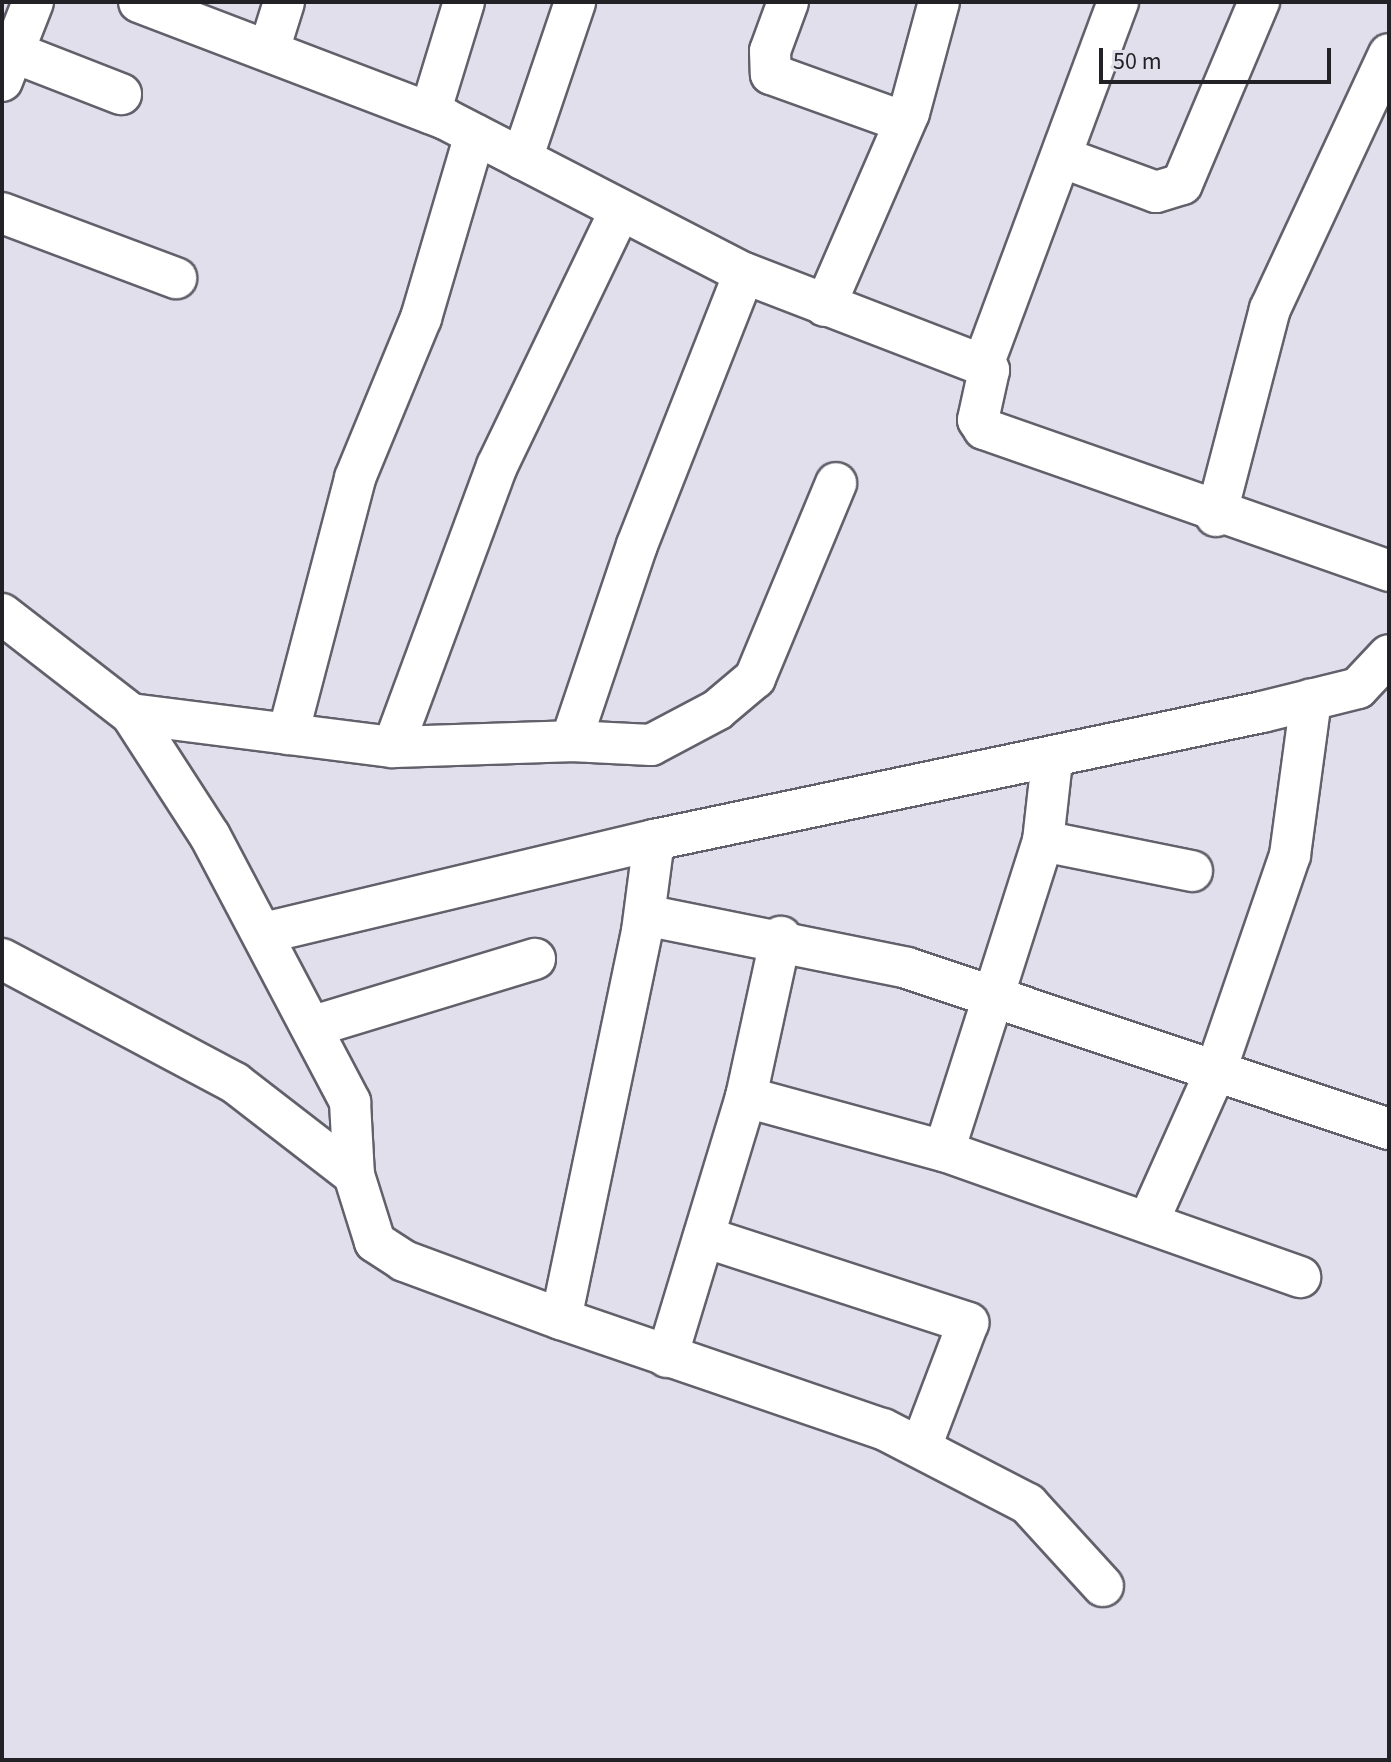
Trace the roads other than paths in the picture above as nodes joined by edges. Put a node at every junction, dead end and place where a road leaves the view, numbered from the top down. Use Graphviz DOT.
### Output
graph roads {
  1 [pos="33,2"];
  2 [pos="139,2"];
  3 [pos="284,2"];
  4 [pos="464,2"];
  5 [pos="575,2"];
  6 [pos="788,2"];
  7 [pos="939,2"];
  8 [pos="1118,2"];
  9 [pos="1259,2"];
  10 [pos="269,50"];
  11 [pos="1389,54"];
  12 [pos="8,66"];
  13 [pos="121,94"];
  14 [pos="430,113"];
  15 [pos="904,122"];
  16 [pos="475,135"];
  17 [pos="1061,157"];
  18 [pos="522,159"];
  19 [pos="620,210"];
  20 [pos="2,213"];
  21 [pos="744,273"];
  22 [pos="176,278"];
  23 [pos="825,306"];
  24 [pos="983,365"];
  25 [pos="836,483"];
  26 [pos="1216,516"];
  27 [pos="1389,571"];
  28 [pos="2,614"];
  29 [pos="1389,655"];
  30 [pos="1311,699"];
  31 [pos="131,714"];
  32 [pos="288,734"];
  33 [pos="571,741"];
  34 [pos="393,747"];
  35 [pos="1052,761"];
  36 [pos="654,840"];
  37 [pos="1043,841"];
  38 [pos="1192,871"];
  39 [pos="645,915"];
  40 [pos="264,933"];
  41 [pos="781,937"];
  42 [pos="2,959"];
  43 [pos="535,959"];
  44 [pos="999,997"];
  45 [pos="314,1026"];
  46 [pos="1216,1070"];
  47 [pos="746,1097"];
  48 [pos="1389,1129"];
  49 [pos="944,1151"];
  50 [pos="354,1175"];
  51 [pos="1149,1220"];
  52 [pos="704,1237"];
  53 [pos="1300,1277"];
  54 [pos="561,1319"];
  55 [pos="667,1357"];
  56 [pos="921,1447"];
  57 [pos="1103,1586"];
  1 -- 12 [label="street"];
  2 -- 10 [label="street"];
  3 -- 10 [label="street"];
  4 -- 14 [label="street"];
  5 -- 18 [label="street"];
  6 -- 15 [label="street"];
  7 -- 15 [label="street"];
  8 -- 17 [label="street"];
  9 -- 17 [label="street"];
  10 -- 14 [label="street"];
  11 -- 26 [label="street"];
  12 -- 13 [label="street"];
  14 -- 16 [label="street"];
  15 -- 23 [label="street"];
  16 -- 18 [label="street"];
  16 -- 32 [label="street"];
  17 -- 24 [label="street"];
  18 -- 19 [label="street"];
  19 -- 21 [label="street"];
  19 -- 34 [label="street"];
  20 -- 22 [label="street"];
  21 -- 23 [label="street"];
  21 -- 33 [label="street"];
  23 -- 24 [label="street"];
  24 -- 26 [label="street"];
  25 -- 33 [label="street"];
  26 -- 27 [label="street"];
  28 -- 31 [label="street"];
  29 -- 30 [label="street"];
  30 -- 35 [label="street"];
  30 -- 46 [label="street"];
  31 -- 32 [label="street"];
  31 -- 40 [label="street"];
  32 -- 34 [label="street"];
  33 -- 34 [label="street"];
  35 -- 36 [label="street"];
  35 -- 37 [label="street"];
  36 -- 39 [label="street"];
  36 -- 40 [label="street"];
  37 -- 38 [label="street"];
  37 -- 44 [label="street"];
  39 -- 41 [label="street"];
  39 -- 54 [label="street"];
  40 -- 45 [label="street"];
  41 -- 44 [label="street"];
  41 -- 47 [label="street"];
  42 -- 50 [label="street"];
  43 -- 45 [label="street"];
  44 -- 46 [label="street"];
  44 -- 49 [label="street"];
  45 -- 50 [label="street"];
  46 -- 48 [label="street"];
  46 -- 51 [label="street"];
  47 -- 49 [label="street"];
  47 -- 52 [label="street"];
  49 -- 51 [label="street"];
  50 -- 54 [label="street"];
  51 -- 53 [label="street"];
  52 -- 55 [label="street"];
  52 -- 56 [label="street"];
  54 -- 55 [label="street"];
  55 -- 56 [label="street"];
  56 -- 57 [label="street"];
}
